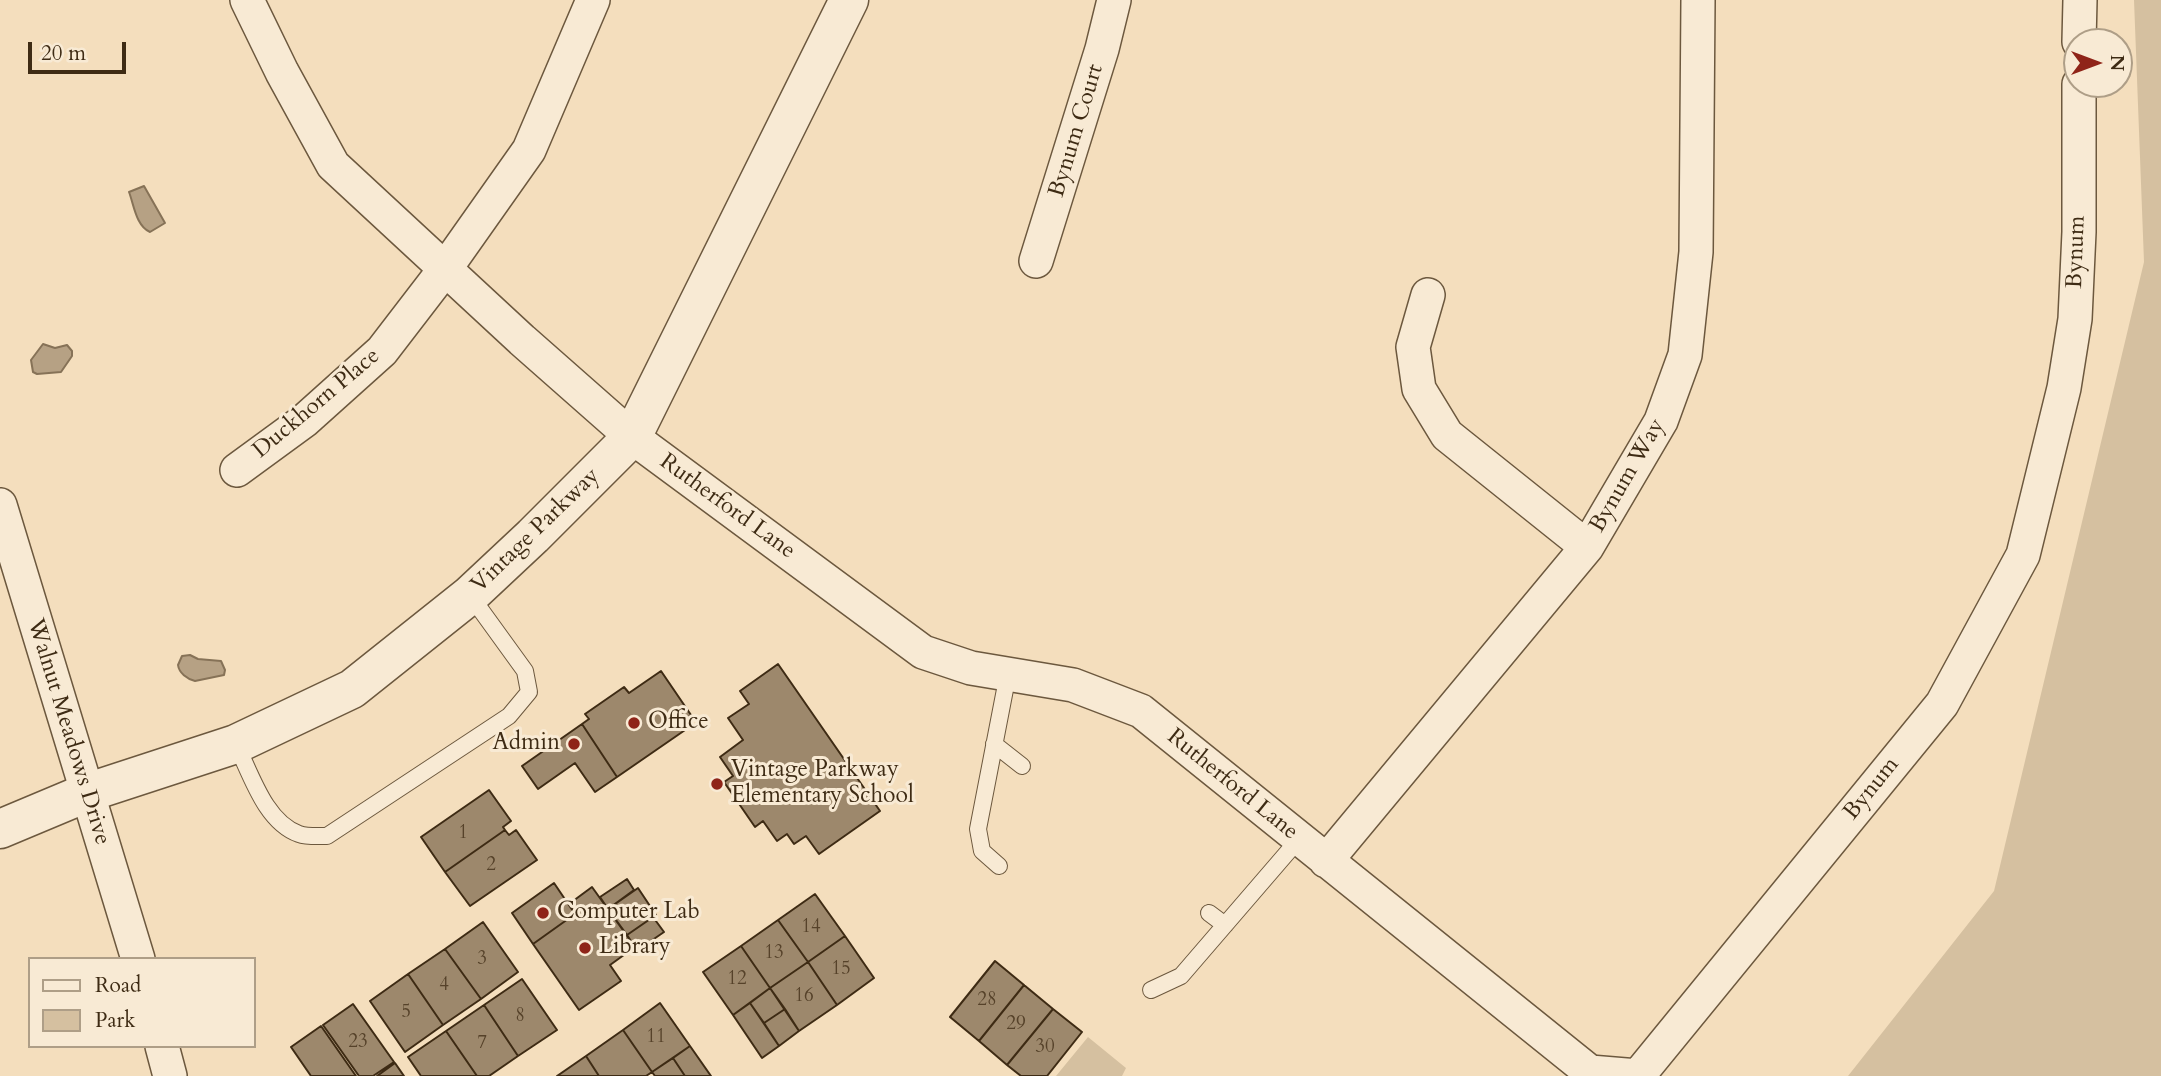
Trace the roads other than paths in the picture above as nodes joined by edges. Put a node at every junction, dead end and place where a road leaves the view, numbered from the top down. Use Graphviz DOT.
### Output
graph roads {
  1 [pos="247,0"];
  2 [pos="593,0"];
  3 [pos="849,0"];
  4 [pos="1114,0"];
  5 [pos="1698,0"];
  6 [pos="2080,0"];
  7 [pos="2079,28"];
  8 [pos="2079,98"];
  9 [pos="1036,261"];
  10 [pos="444,269"];
  11 [pos="1428,295"];
  12 [pos="632,437"];
  13 [pos="237,470"];
  14 [pos="0,505"];
  15 [pos="1587,548"];
  16 [pos="470,595"];
  17 [pos="1008,674"];
  18 [pos="236,744"];
  19 [pos="993,744"];
  20 [pos="1022,766"];
  21 [pos="86,793"];
  22 [pos="0,829"];
  23 [pos="1299,839"];
  24 [pos="1326,861"];
  25 [pos="999,866"];
  26 [pos="1209,913"];
  27 [pos="1225,925"];
  28 [pos="137,957"];
  29 [pos="1151,990"];
  30 [pos="163,1048"];
  31 [pos="170,1076"];
  1 -- 10 [label="street, Rutherford Lane"];
  2 -- 10 [label="street, Duckhorn Place"];
  3 -- 12 [label="street, Vintage Parkway"];
  4 -- 9 [label="street, Bynum Court"];
  5 -- 15 [label="street, Bynum Way"];
  6 -- 7 [label="street"];
  8 -- 24 [label="street, Bynum"];
  10 -- 12 [label="street, Rutherford Lane"];
  10 -- 13 [label="street, Duckhorn Place"];
  11 -- 15 [label="street"];
  12 -- 16 [label="street, Vintage Parkway"];
  12 -- 17 [label="street, Rutherford Lane"];
  14 -- 21 [label="street, Walnut Meadows Drive"];
  15 -- 24 [label="street, Bynum Way"];
  16 -- 18 [label="street, Vintage Parkway"];
  16 -- 18 [label="lane"];
  17 -- 19 [label="lane"];
  17 -- 23 [label="street, Rutherford Lane"];
  18 -- 21 [label="street, Vintage Parkway"];
  19 -- 20 [label="lane"];
  19 -- 25 [label="lane"];
  21 -- 22 [label="street, Vintage Parkway"];
  21 -- 28 [label="street, Walnut Meadows Drive"];
  23 -- 24 [label="street, Rutherford Lane"];
  23 -- 27 [label="lane"];
  26 -- 27 [label="lane"];
  27 -- 29 [label="lane"];
  30 -- 31 [label="street"];
}
